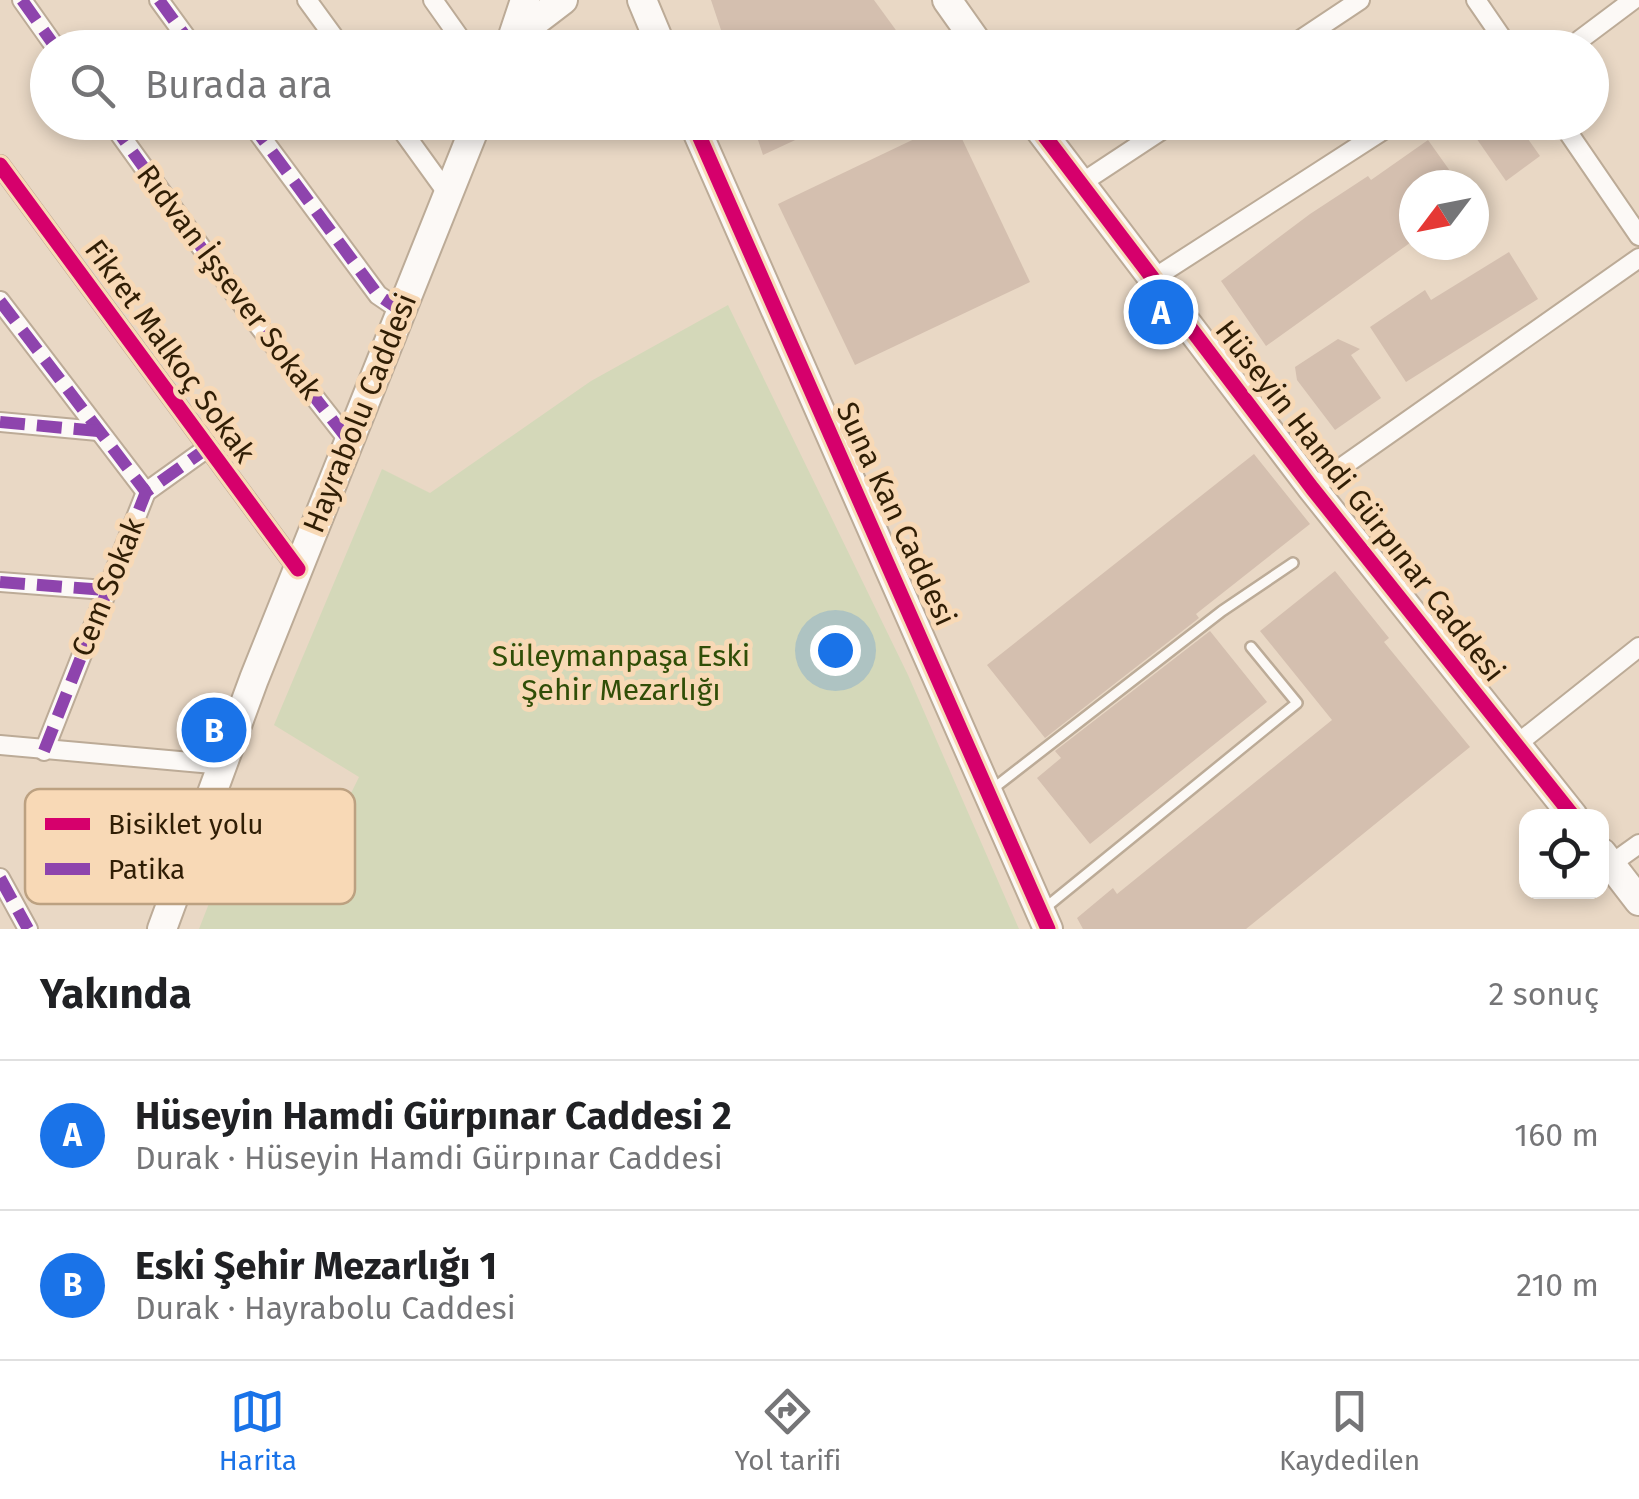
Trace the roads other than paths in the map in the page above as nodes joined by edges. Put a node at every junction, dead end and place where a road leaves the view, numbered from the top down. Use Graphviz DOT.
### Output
graph roads {
  1 [pos="22,0"];
  2 [pos="159,0"];
  3 [pos="307,0"];
  4 [pos="433,0"];
  5 [pos="525,0"];
  6 [pos="563,0"];
  7 [pos="642,0"];
  8 [pos="947,0"];
  9 [pos="1360,0"];
  10 [pos="1476,0"];
  11 [pos="1633,0"];
  12 [pos="43,30"];
  13 [pos="181,30"];
  14 [pos="329,30"];
  15 [pos="454,30"];
  16 [pos="515,30"];
  17 [pos="526,30"];
  18 [pos="654,30"];
  19 [pos="968,30"];
  20 [pos="1315,30"];
  21 [pos="1497,30"];
  22 [pos="1592,30"];
  23 [pos="123,140"];
  24 [pos="263,140"];
  25 [pos="409,140"];
  26 [pos="470,140"];
  27 [pos="701,140"];
  28 [pos="1047,140"];
  29 [pos="1147,140"];
  30 [pos="1368,140"];
  31 [pos="1573,140"];
  32 [pos="0,165"];
  33 [pos="1080,184"];
  34 [pos="448,194"];
  35 [pos="1639,236"];
  36 [pos="1639,258"];
  37 [pos="1151,280"];
  38 [pos="0,301"];
  39 [pos="400,310"];
  40 [pos="0,422"];
  41 [pos="98,431"];
  42 [pos="349,442"];
  43 [pos="206,449"];
  44 [pos="1312,488"];
  45 [pos="146,492"];
  46 [pos="1293,563"];
  47 [pos="298,568"];
  48 [pos="0,582"];
  49 [pos="105,590"];
  50 [pos="1251,647"];
  51 [pos="1639,647"];
  52 [pos="1517,744"];
  53 [pos="0,745"];
  54 [pos="44,751"];
  55 [pos="224,765"];
  56 [pos="215,789"];
  57 [pos="988,793"];
  58 [pos="1568,809"];
  59 [pos="1639,844"];
  60 [pos="1609,857"];
  61 [pos="1609,862"];
  62 [pos="0,878"];
  63 [pos="1639,900"];
  64 [pos="171,904"];
  65 [pos="1044,921"];
  66 [pos="28,929"];
  67 [pos="162,929"];
  1 -- 12 [label="street"];
  2 -- 13 [label="street"];
  3 -- 14 [label="street"];
  4 -- 15 [label="street"];
  5 -- 16 [label="street"];
  6 -- 17 [label="street"];
  7 -- 18 [label="street"];
  8 -- 19 [label="street"];
  9 -- 20 [label="street"];
  10 -- 21 [label="street"];
  11 -- 22 [label="street"];
  23 -- 42 [label="street, Rıdvan İşsever Sokak"];
  24 -- 39 [label="street"];
  25 -- 34 [label="street"];
  26 -- 34 [label="street, Hayrabolu Caddesi"];
  27 -- 57 [label="street, Suna Kan Caddesi"];
  28 -- 33 [label="street, Hüseyin Hamdi Gürpınar Caddesi"];
  29 -- 33 [label="street"];
  30 -- 37 [label="street"];
  31 -- 35 [label="street"];
  32 -- 43 [label="street, Fikret Malkoç Sokak"];
  33 -- 37 [label="street, Hüseyin Hamdi Gürpınar Caddesi"];
  34 -- 39 [label="street, Hayrabolu Caddesi"];
  36 -- 44 [label="street"];
  37 -- 44 [label="street, Hüseyin Hamdi Gürpınar Caddesi"];
  38 -- 41 [label="street"];
  39 -- 42 [label="street, Hayrabolu Caddesi"];
  40 -- 41 [label="street"];
  41 -- 45 [label="street"];
  42 -- 47 [label="street, Hayrabolu Caddesi"];
  43 -- 45 [label="street, Cem Sokak"];
  43 -- 47 [label="street, Fikret Malkoç Sokak"];
  44 -- 52 [label="street, Hüseyin Hamdi Gürpınar Caddesi"];
  45 -- 49 [label="street, Cem Sokak"];
  46 -- 57 [label="lane"];
  47 -- 55 [label="street, Hayrabolu Caddesi"];
  48 -- 49 [label="street"];
  49 -- 54 [label="street, Cem Sokak"];
  50 -- 65 [label="lane"];
  51 -- 52 [label="street"];
  52 -- 58 [label="street, Hüseyin Hamdi Gürpınar Caddesi"];
  53 -- 54 [label="street"];
  54 -- 55 [label="street"];
  55 -- 56 [label="street, Hayrabolu Caddesi"];
  57 -- 65 [label="street, Suna Kan Caddesi"];
  59 -- 60 [label="street"];
  61 -- 63 [label="street"];
  62 -- 66 [label="street"];
  64 -- 67 [label="street, Hayrabolu Caddesi"];
}
